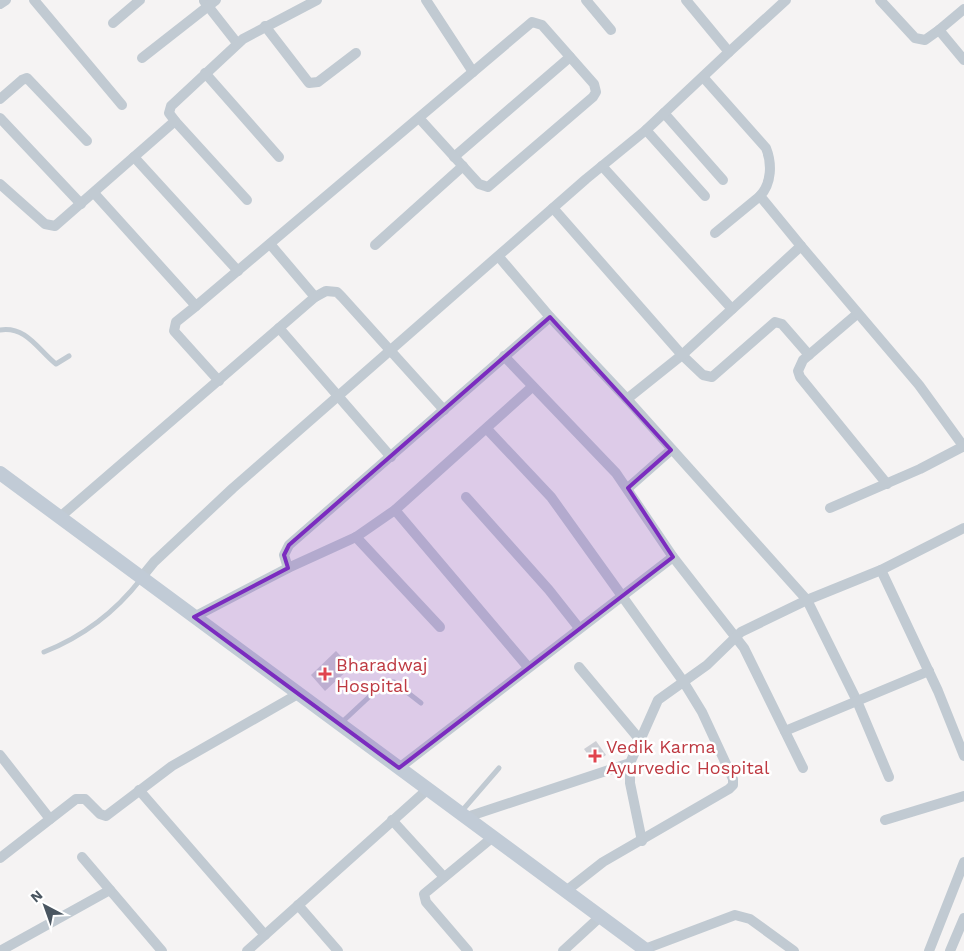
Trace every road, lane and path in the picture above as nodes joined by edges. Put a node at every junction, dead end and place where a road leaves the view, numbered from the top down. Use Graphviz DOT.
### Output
graph roads {
  1 [pos="6,0"];
  2 [pos="34,0"];
  3 [pos="140,0"];
  4 [pos="317,0"];
  5 [pos="426,0"];
  6 [pos="586,0"];
  7 [pos="686,0"];
  8 [pos="786,0"];
  9 [pos="880,0"];
  10 [pos="209,2"];
  11 [pos="0,4"];
  12 [pos="964,9"];
  13 [pos="113,23"];
  14 [pos="265,26"];
  15 [pos="611,30"];
  16 [pos="939,30"];
  17 [pos="237,43"];
  18 [pos="729,52"];
  19 [pos="356,53"];
  20 [pos="570,56"];
  21 [pos="142,58"];
  22 [pos="964,60"];
  23 [pos="473,72"];
  24 [pos="205,73"];
  25 [pos="703,77"];
  26 [pos="0,99"];
  27 [pos="122,105"];
  28 [pos="664,114"];
  29 [pos="0,118"];
  30 [pos="418,118"];
  31 [pos="175,121"];
  32 [pos="646,130"];
  33 [pos="87,141"];
  34 [pos="134,157"];
  35 [pos="279,157"];
  36 [pos="454,157"];
  37 [pos="463,166"];
  38 [pos="602,166"];
  39 [pos="723,180"];
  40 [pos="0,184"];
  41 [pos="94,193"];
  42 [pos="705,196"];
  43 [pos="760,196"];
  44 [pos="248,200"];
  45 [pos="82,204"];
  46 [pos="553,208"];
  47 [pos="715,233"];
  48 [pos="270,244"];
  49 [pos="375,245"];
  50 [pos="801,246"];
  51 [pos="500,257"];
  52 [pos="238,271"];
  53 [pos="316,297"];
  54 [pos="196,306"];
  55 [pos="732,309"];
  56 [pos="858,314"];
  57 [pos="550,317"];
  58 [pos="279,328"];
  59 [pos="0,330"];
  60 [pos="392,351"];
  61 [pos="682,355"];
  62 [pos="69,356"];
  63 [pos="504,356"];
  64 [pos="809,356"];
  65 [pos="219,381"];
  66 [pos="532,387"];
  67 [pos="338,397"];
  68 [pos="627,399"];
  69 [pos="444,410"];
  70 [pos="487,429"];
  71 [pos="964,447"];
  72 [pos="671,450"];
  73 [pos="391,457"];
  74 [pos="0,473"];
  75 [pos="887,484"];
  76 [pos="628,488"];
  77 [pos="466,497"];
  78 [pos="830,508"];
  79 [pos="396,510"];
  80 [pos="60,517"];
  81 [pos="964,528"];
  82 [pos="356,537"];
  83 [pos="672,557"];
  84 [pos="288,568"];
  85 [pos="881,570"];
  86 [pos="141,578"];
  87 [pos="622,596"];
  88 [pos="807,600"];
  89 [pos="194,618"];
  90 [pos="440,627"];
  91 [pos="579,628"];
  92 [pos="736,636"];
  93 [pos="44,652"];
  94 [pos="528,666"];
  95 [pos="579,667"];
  96 [pos="929,671"];
  97 [pos="684,681"];
  98 [pos="298,694"];
  99 [pos="857,701"];
  100 [pos="421,703"];
  101 [pos="340,724"];
  102 [pos="785,731"];
  103 [pos="640,740"];
  104 [pos="0,755"];
  105 [pos="964,756"];
  106 [pos="630,763"];
  107 [pos="399,768"];
  108 [pos="498,768"];
  109 [pos="803,768"];
  110 [pos="889,777"];
  111 [pos="428,789"];
  112 [pos="139,790"];
  113 [pos="964,796"];
  114 [pos="464,815"];
  115 [pos="50,819"];
  116 [pos="392,820"];
  117 [pos="885,820"];
  118 [pos="493,837"];
  119 [pos="642,841"];
  120 [pos="1,856"];
  121 [pos="82,857"];
  122 [pos="964,862"];
  123 [pos="444,877"];
  124 [pos="110,890"];
  125 [pos="566,891"];
  126 [pos="298,905"];
  127 [pos="601,916"];
  128 [pos="964,918"];
  129 [pos="265,935"];
  130 [pos="960,936"];
  131 [pos="646,950"];
  132 [pos="0,951"];
  133 [pos="162,951"];
  134 [pos="246,951"];
  135 [pos="338,951"];
  136 [pos="468,951"];
  137 [pos="562,951"];
  138 [pos="794,951"];
  139 [pos="929,951"];
  140 [pos="950,951"];
  1 -- 11 [label="street"];
  2 -- 27 [label="street"];
  3 -- 13 [label="street"];
  4 -- 14 [label="street"];
  5 -- 23 [label="street"];
  6 -- 15 [label="street"];
  7 -- 18 [label="street"];
  8 -- 18 [label="street"];
  9 -- 16 [label="street"];
  10 -- 17 [label="street"];
  10 -- 21 [label="street"];
  12 -- 16 [label="street"];
  14 -- 17 [label="street"];
  14 -- 19 [label="street"];
  16 -- 22 [label="street"];
  17 -- 24 [label="street"];
  18 -- 25 [label="street"];
  20 -- 23 [label="street"];
  20 -- 36 [label="street"];
  20 -- 37 [label="street"];
  23 -- 30 [label="street"];
  24 -- 31 [label="street"];
  24 -- 35 [label="street"];
  25 -- 28 [label="street"];
  25 -- 43 [label="street"];
  26 -- 33 [label="street"];
  28 -- 32 [label="street"];
  28 -- 39 [label="street"];
  29 -- 45 [label="street"];
  30 -- 36 [label="street"];
  30 -- 48 [label="street"];
  31 -- 34 [label="street"];
  31 -- 44 [label="street"];
  32 -- 38 [label="street"];
  32 -- 42 [label="street"];
  34 -- 41 [label="street"];
  34 -- 52 [label="street"];
  36 -- 37 [label="street"];
  37 -- 49 [label="street"];
  38 -- 46 [label="street"];
  38 -- 55 [label="street"];
  40 -- 45 [label="street"];
  41 -- 45 [label="street"];
  41 -- 54 [label="street"];
  43 -- 47 [label="street"];
  43 -- 50 [label="street"];
  46 -- 51 [label="street"];
  46 -- 61 [label="street"];
  48 -- 52 [label="street"];
  48 -- 53 [label="street"];
  50 -- 55 [label="street"];
  50 -- 56 [label="street"];
  51 -- 57 [label="street"];
  51 -- 60 [label="street"];
  52 -- 54 [label="street"];
  53 -- 58 [label="street"];
  53 -- 60 [label="street"];
  54 -- 65 [label="street"];
  55 -- 61 [label="street"];
  56 -- 64 [label="street"];
  56 -- 71 [label="street"];
  57 -- 63 [label="street"];
  57 -- 68 [label="street"];
  58 -- 65 [label="street"];
  58 -- 67 [label="street"];
  59 -- 62 [label="lane"];
  60 -- 67 [label="street"];
  60 -- 69 [label="street"];
  61 -- 64 [label="street"];
  61 -- 68 [label="street"];
  63 -- 66 [label="street"];
  63 -- 69 [label="street"];
  64 -- 75 [label="street"];
  65 -- 80 [label="street"];
  66 -- 70 [label="street"];
  66 -- 76 [label="street"];
  67 -- 73 [label="street"];
  67 -- 86 [label="street"];
  68 -- 72 [label="street"];
  69 -- 73 [label="street"];
  70 -- 79 [label="street"];
  70 -- 87 [label="street"];
  71 -- 75 [label="street"];
  72 -- 76 [label="street"];
  72 -- 88 [label="street"];
  73 -- 84 [label="street"];
  74 -- 80 [label="main road"];
  75 -- 78 [label="street"];
  76 -- 83 [label="street"];
  77 -- 91 [label="street"];
  79 -- 82 [label="street"];
  79 -- 94 [label="street"];
  80 -- 86 [label="main road"];
  81 -- 85 [label="street"];
  82 -- 84 [label="street"];
  82 -- 90 [label="street"];
  83 -- 87 [label="street"];
  83 -- 92 [label="street"];
  84 -- 89 [label="street"];
  85 -- 88 [label="street"];
  85 -- 96 [label="street"];
  86 -- 89 [label="main road"];
  86 -- 93 [label="lane"];
  87 -- 91 [label="street"];
  87 -- 97 [label="street"];
  88 -- 92 [label="street"];
  88 -- 99 [label="street"];
  89 -- 98 [label="main road"];
  91 -- 94 [label="street"];
  92 -- 97 [label="street"];
  92 -- 102 [label="street"];
  94 -- 107 [label="street"];
  95 -- 103 [label="street"];
  96 -- 99 [label="street"];
  96 -- 105 [label="street"];
  97 -- 103 [label="street"];
  97 -- 119 [label="street"];
  98 -- 101 [label="main road"];
  98 -- 112 [label="street"];
  99 -- 102 [label="street"];
  99 -- 110 [label="street"];
  100 -- 101 [label="lane"];
  101 -- 107 [label="main road"];
  102 -- 109 [label="street"];
  103 -- 106 [label="street"];
  104 -- 115 [label="street"];
  106 -- 114 [label="street"];
  106 -- 119 [label="street"];
  107 -- 111 [label="main road"];
  108 -- 114 [label="lane"];
  111 -- 114 [label="main road"];
  111 -- 116 [label="street"];
  112 -- 115 [label="street"];
  112 -- 129 [label="street"];
  113 -- 117 [label="street"];
  114 -- 118 [label="main road"];
  115 -- 120 [label="street"];
  116 -- 123 [label="street"];
  116 -- 126 [label="street"];
  118 -- 123 [label="street"];
  118 -- 125 [label="main road"];
  119 -- 125 [label="street"];
  121 -- 124 [label="street"];
  122 -- 139 [label="street"];
  123 -- 136 [label="street"];
  124 -- 132 [label="street"];
  124 -- 133 [label="street"];
  125 -- 127 [label="main road"];
  126 -- 129 [label="street"];
  126 -- 135 [label="street"];
  127 -- 131 [label="main road"];
  127 -- 137 [label="street"];
  128 -- 130 [label="street"];
  129 -- 134 [label="street"];
  130 -- 140 [label="street"];
  131 -- 138 [label="street"];
}
